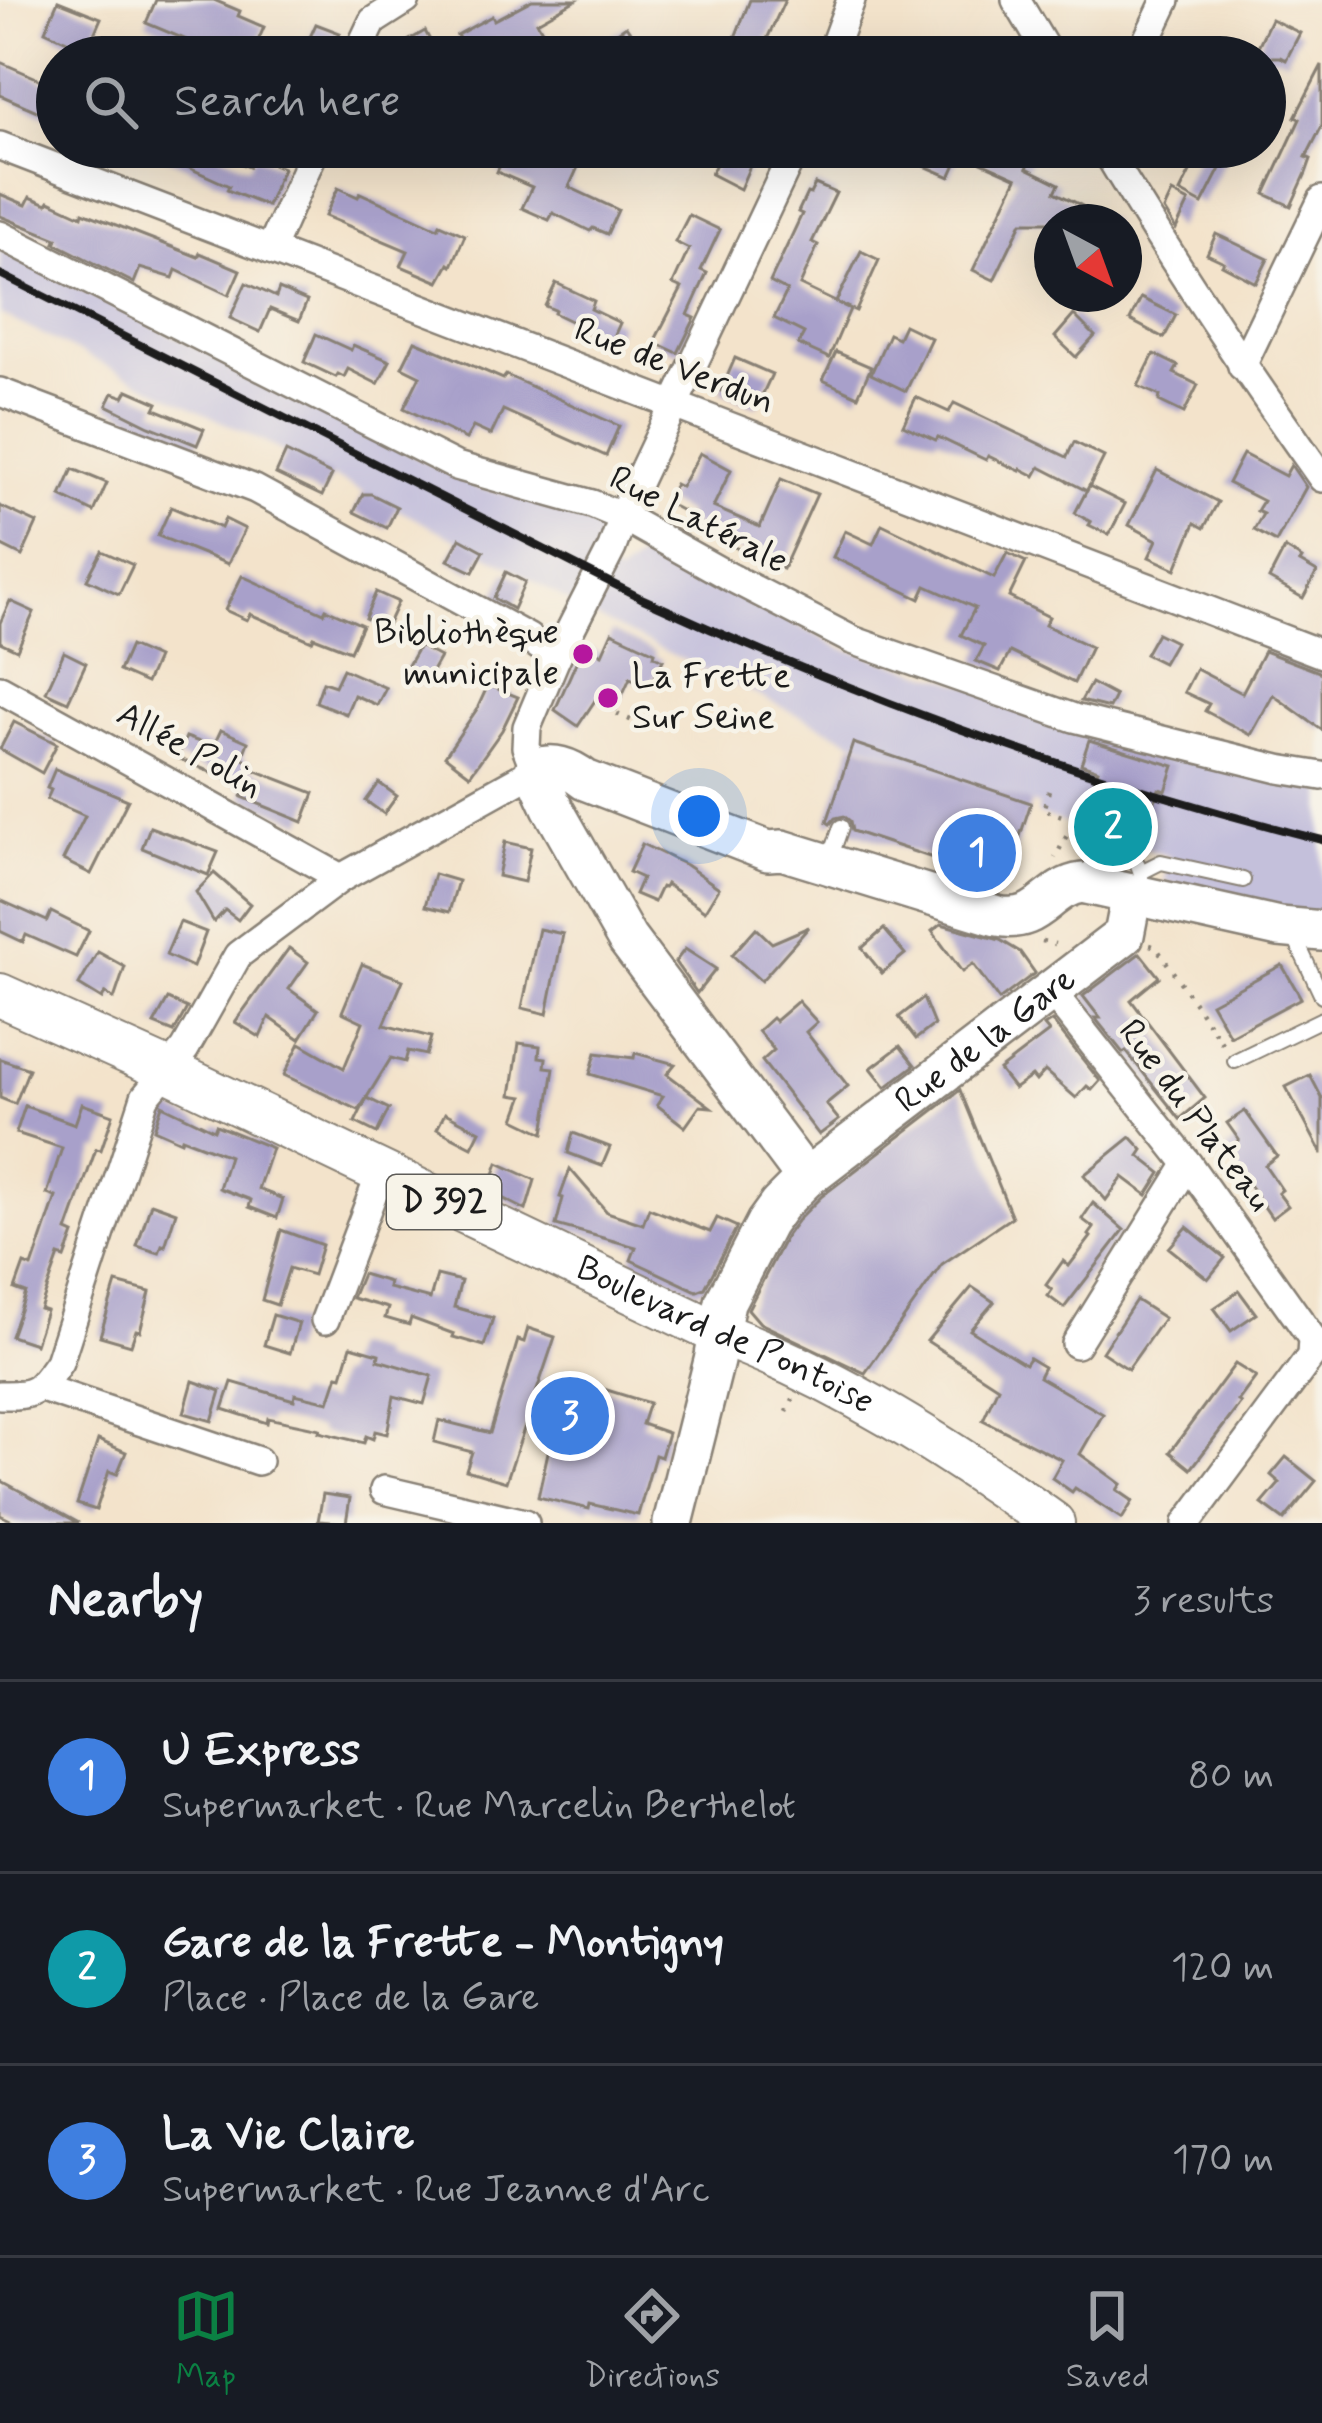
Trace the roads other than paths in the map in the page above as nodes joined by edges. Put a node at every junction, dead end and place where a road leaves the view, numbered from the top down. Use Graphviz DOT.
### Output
graph roads {
  1 [pos="406,0"];
  2 [pos="851,0"];
  3 [pos="1016,0"];
  4 [pos="1166,0"];
  5 [pos="366,36"];
  6 [pos="838,36"];
  7 [pos="1037,36"];
  8 [pos="1149,36"];
  9 [pos="0,146"];
  10 [pos="36,160"];
  11 [pos="57,168"];
  12 [pos="307,168"];
  13 [pos="786,168"];
  14 [pos="1117,168"];
  15 [pos="1322,200"];
  16 [pos="0,235"];
  17 [pos="270,250"];
  18 [pos="1242,366"];
  19 [pos="0,392"];
  20 [pos="675,406"];
  21 [pos="1322,478"];
  22 [pos="623,517"];
  23 [pos="1322,654"];
  24 [pos="556,658"];
  25 [pos="0,689"];
  26 [pos="535,770"];
  27 [pos="1322,776"];
  28 [pos="585,780"];
  29 [pos="552,807"];
  30 [pos="341,878"];
  31 [pos="1243,880"];
  32 [pos="1138,887"];
  33 [pos="1306,930"];
  34 [pos="1051,991"];
  35 [pos="0,995"];
  36 [pos="1322,996"];
  37 [pos="1322,1019"];
  38 [pos="1235,1061"];
  39 [pos="166,1070"];
  40 [pos="1188,1164"];
  41 [pos="381,1172"];
  42 [pos="806,1178"];
  43 [pos="325,1320"];
  44 [pos="720,1334"];
  45 [pos="1076,1344"];
  46 [pos="42,1388"];
  47 [pos="0,1395"];
  48 [pos="258,1461"];
  49 [pos="384,1490"];
  50 [pos="525,1523"];
  51 [pos="673,1523"];
  52 [pos="1053,1523"];
  53 [pos="1186,1523"];
  1 -- 5 [label="street"];
  2 -- 6 [label="street"];
  3 -- 7 [label="street"];
  4 -- 8 [label="street"];
  9 -- 10 [label="street, Rue de Verdun"];
  11 -- 17 [label="street, Rue de Verdun"];
  12 -- 17 [label="street"];
  13 -- 20 [label="street"];
  14 -- 18 [label="street"];
  15 -- 18 [label="street"];
  16 -- 22 [label="street, Rue Latérale"];
  17 -- 20 [label="street, Rue de Verdun"];
  18 -- 21 [label="street"];
  19 -- 24 [label="street"];
  20 -- 22 [label="street"];
  20 -- 23 [label="street, Rue de Verdun"];
  22 -- 24 [label="street"];
  22 -- 27 [label="street, Rue Latérale"];
  24 -- 26 [label="street"];
  25 -- 30 [label="street, Allée Polin"];
  26 -- 28 [label="street"];
  26 -- 29 [label="street"];
  26 -- 30 [label="street"];
  28 -- 29 [label="street"];
  28 -- 32 [label="street"];
  29 -- 42 [label="street"];
  30 -- 39 [label="street"];
  31 -- 32 [label="lane"];
  32 -- 33 [label="street"];
  32 -- 34 [label="street, Rue de la Gare"];
  33 -- 36 [label="lane"];
  34 -- 40 [label="street, Rue du Plateau"];
  34 -- 42 [label="street, Rue de la Gare"];
  35 -- 39 [label="main road, Boulevard de Pontoise / D 392"];
  37 -- 38 [label="lane"];
  39 -- 41 [label="main road, Boulevard de Pontoise / D 392"];
  39 -- 46 [label="street"];
  40 -- 45 [label="street"];
  40 -- 53 [label="street, Rue du Plateau"];
  41 -- 43 [label="street"];
  41 -- 44 [label="main road, Boulevard de Pontoise / D 392"];
  42 -- 44 [label="street, Rue de la Gare"];
  44 -- 51 [label="street, Rue de la Gare"];
  44 -- 52 [label="main road, Boulevard de Pontoise / D 392"];
  46 -- 47 [label="street"];
  46 -- 48 [label="street"];
  49 -- 50 [label="street"];
}
